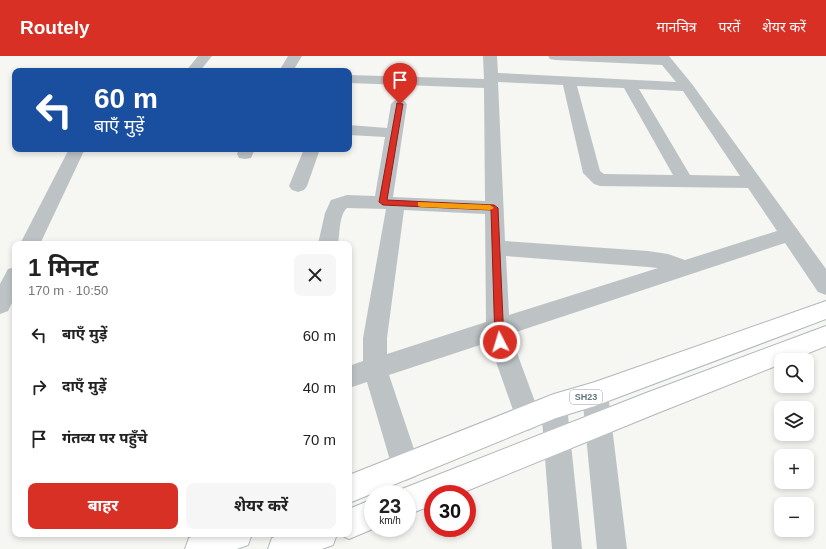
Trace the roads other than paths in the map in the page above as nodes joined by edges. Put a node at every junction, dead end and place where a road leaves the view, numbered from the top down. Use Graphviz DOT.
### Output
graph roads {
  1 [pos="205,56"];
  2 [pos="295,56"];
  3 [pos="490,56"];
  4 [pos="554,56"];
  5 [pos="664,58"];
  6 [pos="195,68"];
  7 [pos="288,68"];
  8 [pos="352,79"];
  9 [pos="491,81"];
  10 [pos="569,81"];
  11 [pos="629,84"];
  12 [pos="687,87"];
  13 [pos="400,104"];
  14 [pos="352,130"];
  15 [pos="395,133"];
  16 [pos="76,152"];
  17 [pos="311,152"];
  18 [pos="685,181"];
  19 [pos="753,182"];
  20 [pos="298,186"];
  21 [pos="389,203"];
  22 [pos="494,208"];
  23 [pos="790,234"];
  24 [pos="31,241"];
  25 [pos="329,241"];
  26 [pos="496,248"];
  27 [pos="684,268"];
  28 [pos="12,281"];
  29 [pos="826,286"];
  30 [pos="0,305"];
  31 [pos="826,310"];
  32 [pos="498,329"];
  33 [pos="826,336"];
  34 [pos="375,369"];
  35 [pos="352,376"];
  36 [pos="595,394"];
  37 [pos="554,406"];
  38 [pos="528,418"];
  39 [pos="597,424"];
  40 [pos="558,440"];
  41 [pos="406,467"];
  42 [pos="352,488"];
  43 [pos="416,497"];
  44 [pos="364,518"];
  45 [pos="352,523"];
  46 [pos="230,537"];
  47 [pos="314,537"];
  48 [pos="200,549"];
  49 [pos="283,549"];
  50 [pos="567,549"];
  51 [pos="612,549"];
  1 -- 6 [label="street"];
  2 -- 7 [label="street"];
  3 -- 9 [label="street"];
  4 -- 5 [label="street"];
  5 -- 12 [label="street"];
  8 -- 9 [label="street"];
  9 -- 10 [label="street"];
  9 -- 22 [label="street"];
  10 -- 11 [label="street"];
  10 -- 18 [label="street"];
  11 -- 12 [label="street"];
  11 -- 18 [label="street"];
  12 -- 19 [label="street"];
  13 -- 15 [label="street"];
  14 -- 15 [label="street"];
  15 -- 21 [label="street"];
  16 -- 24 [label="street"];
  17 -- 20 [label="street"];
  18 -- 19 [label="street"];
  19 -- 23 [label="street"];
  21 -- 22 [label="street"];
  21 -- 25 [label="street"];
  21 -- 34 [label="street"];
  22 -- 26 [label="street"];
  23 -- 27 [label="street"];
  23 -- 29 [label="street"];
  26 -- 27 [label="street"];
  26 -- 32 [label="street"];
  27 -- 32 [label="street"];
  28 -- 30 [label="street"];
  31 -- 36 [label="main road, SH23"];
  32 -- 34 [label="street"];
  32 -- 38 [label="street"];
  33 -- 39 [label="main road"];
  34 -- 35 [label="street"];
  34 -- 41 [label="street"];
  36 -- 37 [label="main road, SH23"];
  36 -- 39 [label="street"];
  37 -- 38 [label="main road, SH23"];
  37 -- 40 [label="street"];
  38 -- 41 [label="main road, SH23"];
  39 -- 40 [label="main road"];
  39 -- 51 [label="street"];
  40 -- 43 [label="main road"];
  40 -- 50 [label="street"];
  41 -- 42 [label="main road, SH23"];
  44 -- 45 [label="main road"];
  46 -- 48 [label="main road"];
  47 -- 49 [label="main road"];
}
